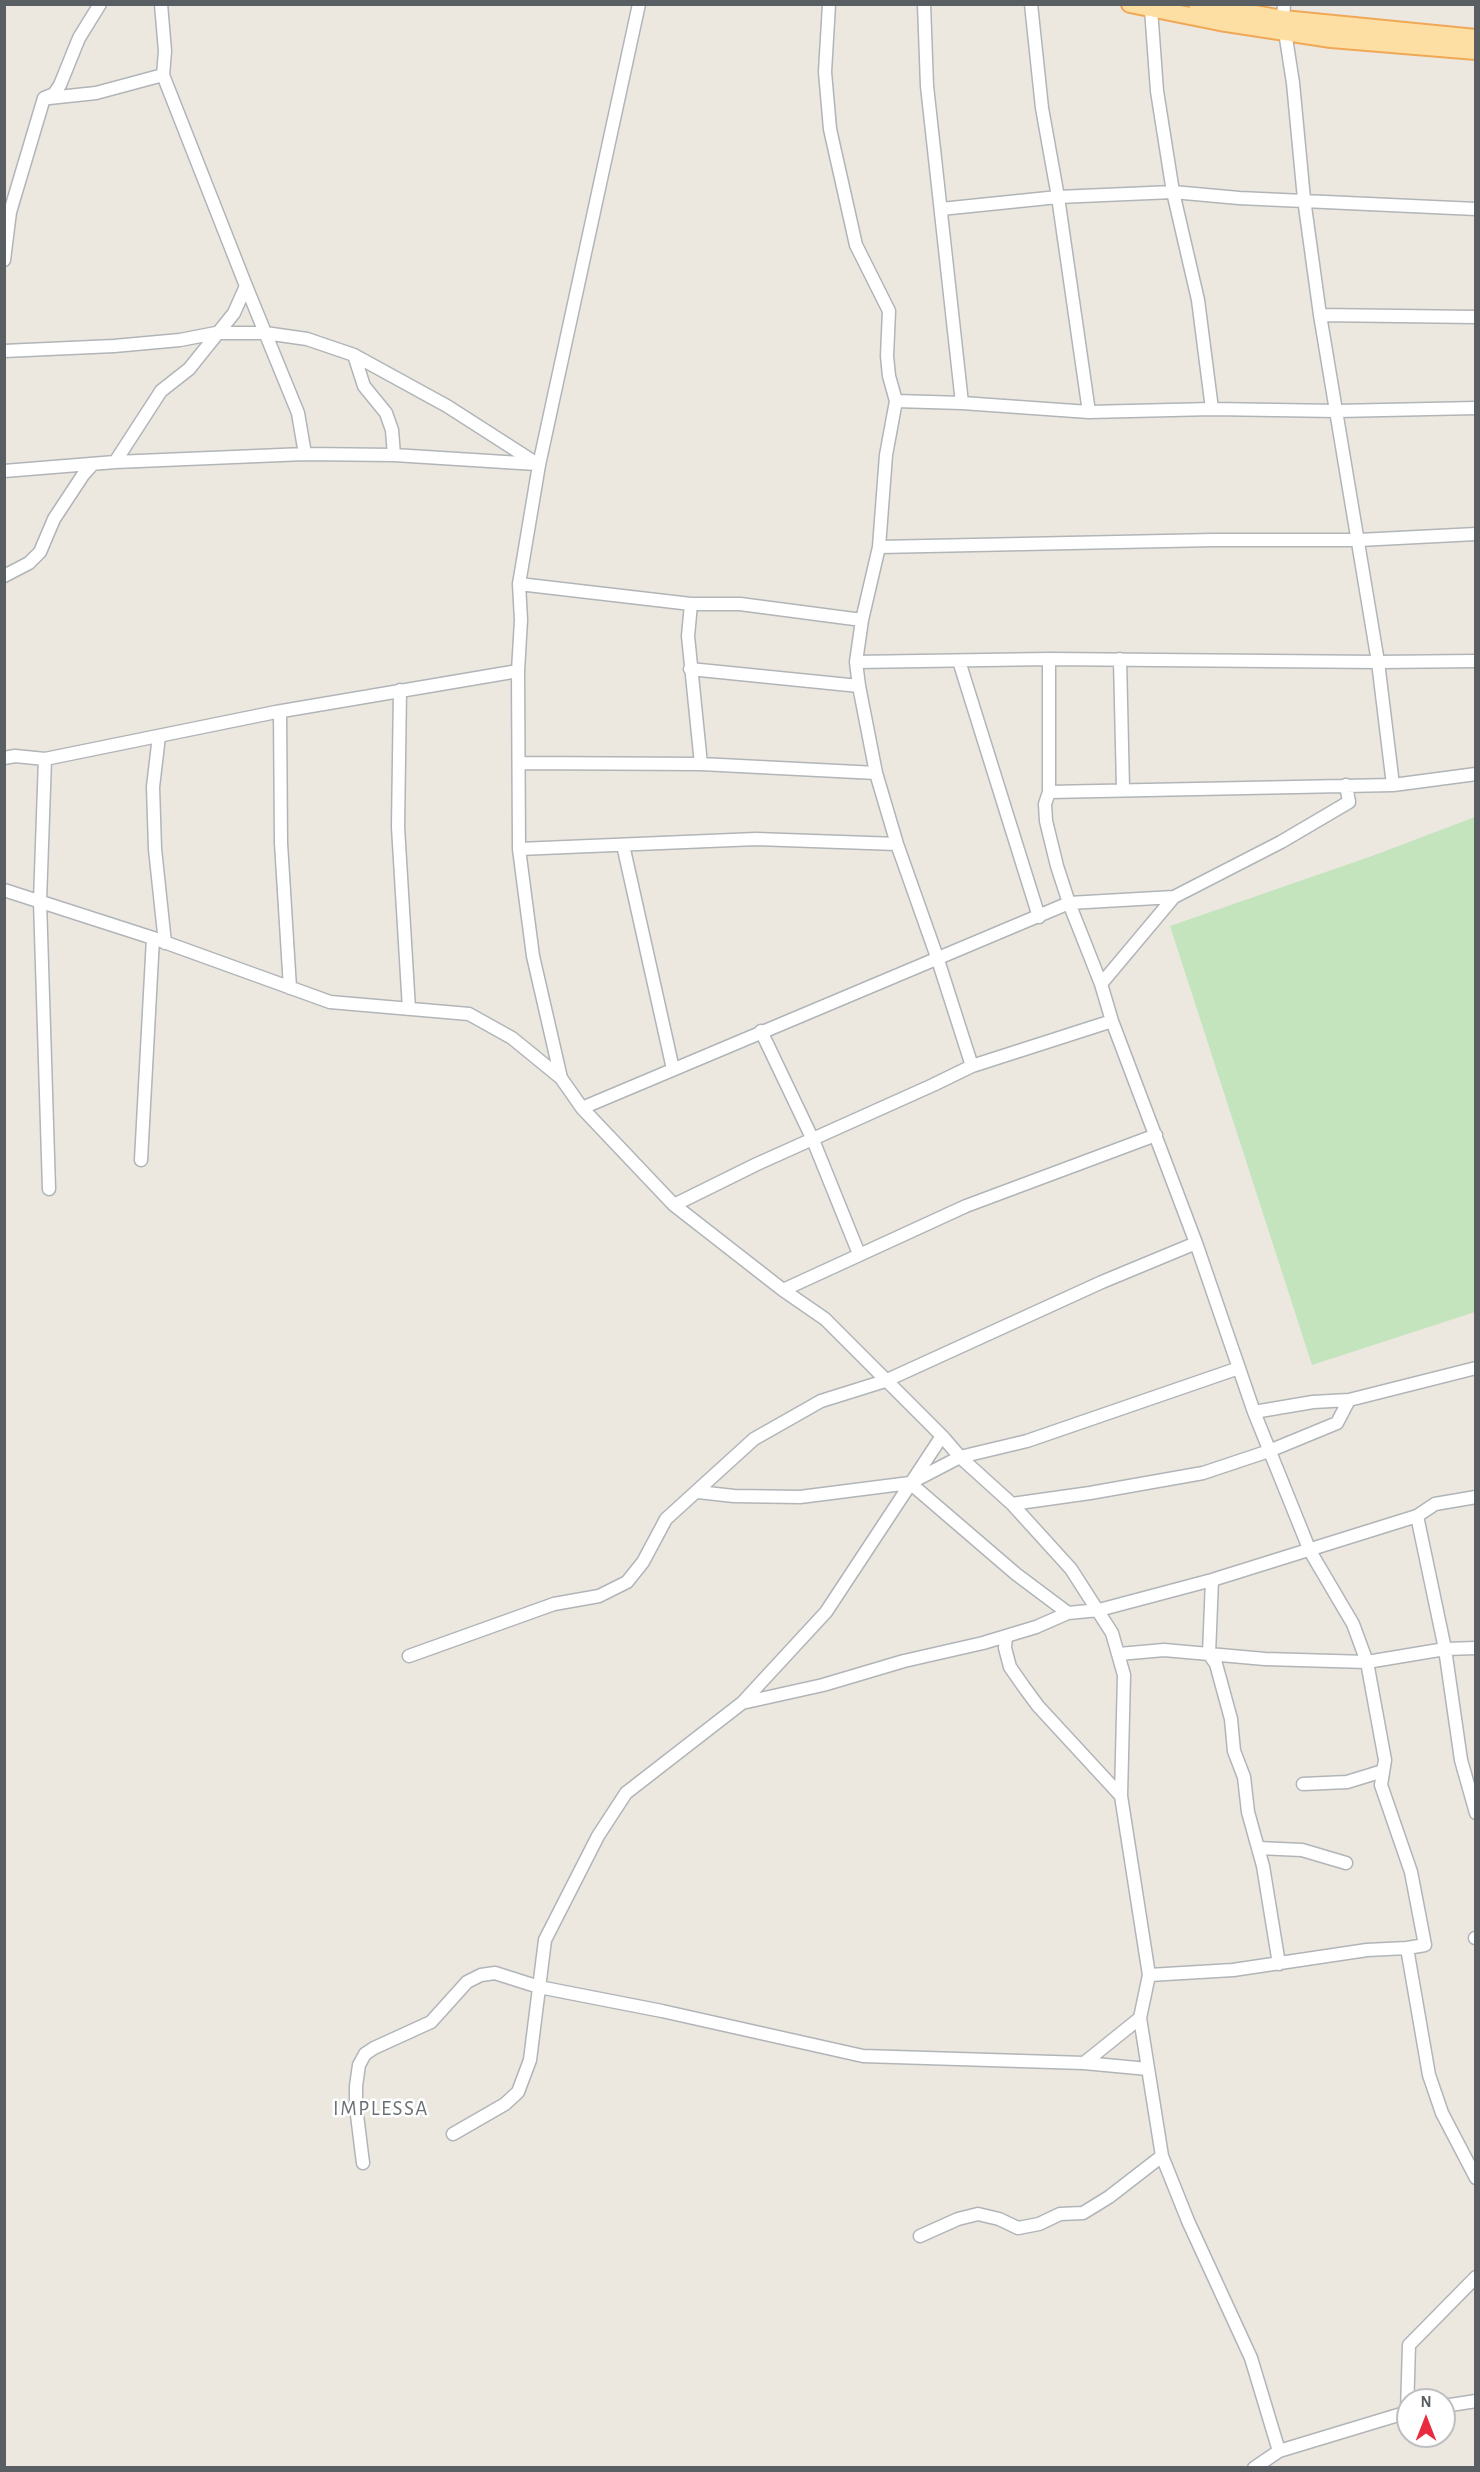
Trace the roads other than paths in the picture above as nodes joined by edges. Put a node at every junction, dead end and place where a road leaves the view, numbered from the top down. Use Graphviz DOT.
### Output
graph roads {
  1 [pos="100,4"];
  2 [pos="161,4"];
  3 [pos="639,4"];
  4 [pos="829,4"];
  5 [pos="924,4"];
  6 [pos="1031,4"];
  7 [pos="1130,4"];
  8 [pos="1197,4"];
  9 [pos="1151,9"];
  10 [pos="1284,19"];
  11 [pos="1476,38"];
  12 [pos="1476,51"];
  13 [pos="164,75"];
  14 [pos="44,98"];
  15 [pos="1173,192"];
  16 [pos="1058,197"];
  17 [pos="1304,199"];
  18 [pos="941,209"];
  19 [pos="1476,209"];
  20 [pos="4,260"];
  21 [pos="246,286"];
  22 [pos="1320,315"];
  23 [pos="1476,317"];
  24 [pos="216,333"];
  25 [pos="265,333"];
  26 [pos="4,351"];
  27 [pos="354,356"];
  28 [pos="896,401"];
  29 [pos="962,403"];
  30 [pos="1476,408"];
  31 [pos="1212,409"];
  32 [pos="1089,411"];
  33 [pos="1337,411"];
  34 [pos="305,454"];
  35 [pos="394,455"];
  36 [pos="115,462"];
  37 [pos="93,464"];
  38 [pos="539,465"];
  39 [pos="4,471"];
  40 [pos="1476,534"];
  41 [pos="1359,540"];
  42 [pos="879,547"];
  43 [pos="4,576"];
  44 [pos="519,584"];
  45 [pos="691,604"];
  46 [pos="862,620"];
  47 [pos="1049,659"];
  48 [pos="1120,659"];
  49 [pos="959,661"];
  50 [pos="1476,661"];
  51 [pos="856,662"];
  52 [pos="1378,662"];
  53 [pos="690,669"];
  54 [pos="518,671"];
  55 [pos="860,686"];
  56 [pos="400,690"];
  57 [pos="280,712"];
  58 [pos="159,736"];
  59 [pos="4,745"];
  60 [pos="10,757"];
  61 [pos="45,759"];
  62 [pos="519,763"];
  63 [pos="702,764"];
  64 [pos="876,774"];
  65 [pos="1476,774"];
  66 [pos="1346,785"];
  67 [pos="1393,785"];
  68 [pos="1123,789"];
  69 [pos="1049,792"];
  70 [pos="897,844"];
  71 [pos="622,845"];
  72 [pos="519,849"];
  73 [pos="4,890"];
  74 [pos="1174,897"];
  75 [pos="40,901"];
  76 [pos="1069,903"];
  77 [pos="1039,917"];
  78 [pos="159,940"];
  79 [pos="937,957"];
  80 [pos="1101,984"];
  81 [pos="290,988"];
  82 [pos="409,1009"];
  83 [pos="1112,1021"];
  84 [pos="761,1031"];
  85 [pos="972,1065"];
  86 [pos="673,1069"];
  87 [pos="561,1078"];
  88 [pos="582,1108"];
  89 [pos="1156,1135"];
  90 [pos="813,1140"];
  91 [pos="141,1160"];
  92 [pos="49,1189"];
  93 [pos="674,1205"];
  94 [pos="1196,1243"];
  95 [pos="860,1254"];
  96 [pos="783,1290"];
  97 [pos="1239,1368"];
  98 [pos="1476,1368"];
  99 [pos="885,1381"];
  100 [pos="1349,1400"];
  101 [pos="1254,1412"];
  102 [pos="942,1436"];
  103 [pos="1269,1451"];
  104 [pos="960,1457"];
  105 [pos="910,1483"];
  106 [pos="698,1492"];
  107 [pos="1476,1497"];
  108 [pos="1012,1504"];
  109 [pos="1417,1516"];
  110 [pos="1310,1551"];
  111 [pos="1212,1580"];
  112 [pos="1099,1610"];
  113 [pos="1068,1614"];
  114 [pos="1006,1636"];
  115 [pos="1476,1648"];
  116 [pos="1444,1649"];
  117 [pos="1119,1654"];
  118 [pos="1209,1654"];
  119 [pos="409,1656"];
  120 [pos="1367,1662"];
  121 [pos="742,1703"];
  122 [pos="1383,1772"];
  123 [pos="1304,1784"];
  124 [pos="1121,1796"];
  125 [pos="1476,1813"];
  126 [pos="1258,1848"];
  127 [pos="1346,1863"];
  128 [pos="1407,1948"];
  129 [pos="1279,1964"];
  130 [pos="1149,1975"];
  131 [pos="539,1987"];
  132 [pos="1140,2018"];
  133 [pos="1084,2063"];
  134 [pos="1148,2069"];
  135 [pos="453,2134"];
  136 [pos="1162,2156"];
  137 [pos="363,2163"];
  138 [pos="1476,2178"];
  139 [pos="920,2235"];
  140 [pos="1476,2277"];
  141 [pos="1408,2388"];
  142 [pos="1476,2401"];
  143 [pos="1456,2404"];
  144 [pos="1396,2416"];
  145 [pos="1280,2451"];
  146 [pos="1254,2468"];
  1 -- 14 [label="street"];
  2 -- 13 [label="street"];
  3 -- 38 [label="street"];
  4 -- 28 [label="street"];
  5 -- 18 [label="street"];
  6 -- 16 [label="street"];
  7 -- 9 [label="main road"];
  8 -- 10 [label="main road"];
  9 -- 10 [label="main road"];
  9 -- 15 [label="street"];
  10 -- 11 [label="main road"];
  10 -- 12 [label="main road"];
  10 -- 17 [label="street"];
  13 -- 14 [label="street"];
  13 -- 21 [label="street"];
  14 -- 20 [label="street"];
  15 -- 16 [label="street"];
  15 -- 17 [label="street"];
  15 -- 31 [label="street"];
  16 -- 18 [label="street"];
  16 -- 32 [label="street"];
  17 -- 19 [label="street"];
  17 -- 22 [label="street"];
  18 -- 29 [label="street"];
  21 -- 24 [label="street"];
  21 -- 25 [label="street"];
  22 -- 23 [label="street"];
  22 -- 33 [label="street"];
  24 -- 25 [label="street"];
  24 -- 26 [label="street"];
  24 -- 36 [label="street"];
  25 -- 27 [label="street"];
  25 -- 34 [label="street"];
  27 -- 35 [label="street"];
  27 -- 38 [label="street"];
  28 -- 29 [label="street"];
  28 -- 42 [label="street"];
  29 -- 32 [label="street"];
  30 -- 33 [label="street"];
  31 -- 32 [label="street"];
  31 -- 33 [label="street"];
  33 -- 41 [label="street"];
  34 -- 35 [label="street"];
  34 -- 36 [label="street"];
  35 -- 38 [label="street"];
  36 -- 37 [label="street"];
  37 -- 39 [label="street"];
  37 -- 43 [label="street"];
  38 -- 44 [label="street"];
  40 -- 41 [label="street"];
  41 -- 42 [label="street"];
  41 -- 52 [label="street"];
  42 -- 46 [label="street"];
  44 -- 45 [label="street"];
  44 -- 54 [label="street"];
  45 -- 46 [label="street"];
  45 -- 53 [label="street"];
  46 -- 51 [label="street"];
  47 -- 48 [label="street"];
  47 -- 49 [label="street"];
  47 -- 69 [label="street"];
  48 -- 52 [label="street"];
  48 -- 68 [label="street"];
  49 -- 51 [label="street"];
  49 -- 77 [label="street"];
  50 -- 52 [label="street"];
  51 -- 55 [label="street"];
  52 -- 67 [label="street"];
  53 -- 55 [label="street"];
  53 -- 63 [label="street"];
  54 -- 56 [label="street"];
  54 -- 62 [label="street"];
  55 -- 64 [label="street"];
  56 -- 57 [label="street"];
  56 -- 82 [label="street"];
  57 -- 58 [label="street"];
  57 -- 81 [label="street"];
  58 -- 61 [label="street"];
  58 -- 78 [label="street"];
  59 -- 60 [label="street"];
  60 -- 61 [label="street"];
  61 -- 75 [label="street"];
  62 -- 63 [label="street"];
  62 -- 72 [label="street"];
  63 -- 64 [label="street"];
  64 -- 70 [label="street"];
  65 -- 67 [label="street"];
  66 -- 67 [label="street"];
  66 -- 68 [label="street"];
  66 -- 74 [label="street"];
  68 -- 69 [label="street"];
  69 -- 76 [label="street"];
  70 -- 71 [label="street"];
  70 -- 79 [label="street"];
  71 -- 72 [label="street"];
  71 -- 86 [label="street"];
  72 -- 87 [label="street"];
  73 -- 75 [label="street"];
  74 -- 76 [label="street"];
  74 -- 80 [label="street"];
  75 -- 78 [label="street"];
  75 -- 92 [label="street"];
  76 -- 77 [label="street"];
  76 -- 80 [label="street"];
  77 -- 79 [label="street"];
  78 -- 81 [label="street"];
  78 -- 91 [label="street"];
  79 -- 84 [label="street"];
  79 -- 85 [label="street"];
  80 -- 83 [label="street"];
  81 -- 82 [label="street"];
  82 -- 87 [label="street"];
  83 -- 85 [label="street"];
  83 -- 89 [label="street"];
  84 -- 86 [label="street"];
  84 -- 90 [label="street"];
  85 -- 90 [label="street"];
  86 -- 88 [label="street"];
  87 -- 88 [label="street"];
  88 -- 93 [label="street"];
  89 -- 94 [label="street"];
  89 -- 95 [label="street"];
  90 -- 93 [label="street"];
  90 -- 95 [label="street"];
  93 -- 96 [label="street"];
  94 -- 97 [label="street"];
  94 -- 99 [label="street"];
  95 -- 96 [label="street"];
  96 -- 99 [label="street"];
  97 -- 101 [label="street"];
  97 -- 104 [label="street"];
  98 -- 100 [label="street"];
  99 -- 102 [label="street"];
  99 -- 106 [label="street"];
  100 -- 101 [label="street"];
  100 -- 103 [label="street"];
  101 -- 103 [label="street"];
  102 -- 104 [label="street"];
  102 -- 105 [label="street"];
  103 -- 108 [label="street"];
  103 -- 110 [label="street"];
  104 -- 105 [label="street"];
  104 -- 108 [label="street"];
  105 -- 106 [label="street"];
  105 -- 113 [label="street"];
  105 -- 121 [label="street"];
  106 -- 119 [label="street"];
  107 -- 109 [label="street"];
  108 -- 112 [label="street"];
  109 -- 110 [label="street"];
  109 -- 116 [label="street"];
  110 -- 111 [label="street"];
  110 -- 120 [label="street"];
  111 -- 112 [label="street"];
  111 -- 118 [label="street"];
  112 -- 113 [label="street"];
  112 -- 117 [label="street"];
  113 -- 114 [label="street"];
  114 -- 121 [label="street"];
  114 -- 124 [label="street"];
  115 -- 116 [label="street"];
  116 -- 120 [label="street"];
  116 -- 125 [label="street"];
  117 -- 118 [label="street"];
  117 -- 124 [label="street"];
  118 -- 120 [label="street"];
  118 -- 126 [label="street"];
  120 -- 122 [label="street"];
  121 -- 131 [label="street"];
  122 -- 123 [label="street"];
  122 -- 128 [label="street"];
  124 -- 130 [label="street"];
  126 -- 127 [label="street"];
  126 -- 129 [label="street"];
  128 -- 129 [label="street"];
  128 -- 138 [label="street"];
  129 -- 130 [label="street"];
  130 -- 132 [label="street"];
  131 -- 133 [label="street"];
  131 -- 135 [label="street"];
  131 -- 137 [label="street"];
  132 -- 133 [label="street"];
  132 -- 134 [label="street"];
  133 -- 134 [label="street"];
  134 -- 136 [label="street"];
  136 -- 139 [label="street"];
  136 -- 145 [label="street"];
  140 -- 141 [label="street"];
  142 -- 143 [label="street"];
  144 -- 145 [label="street"];
  145 -- 146 [label="street"];
}
